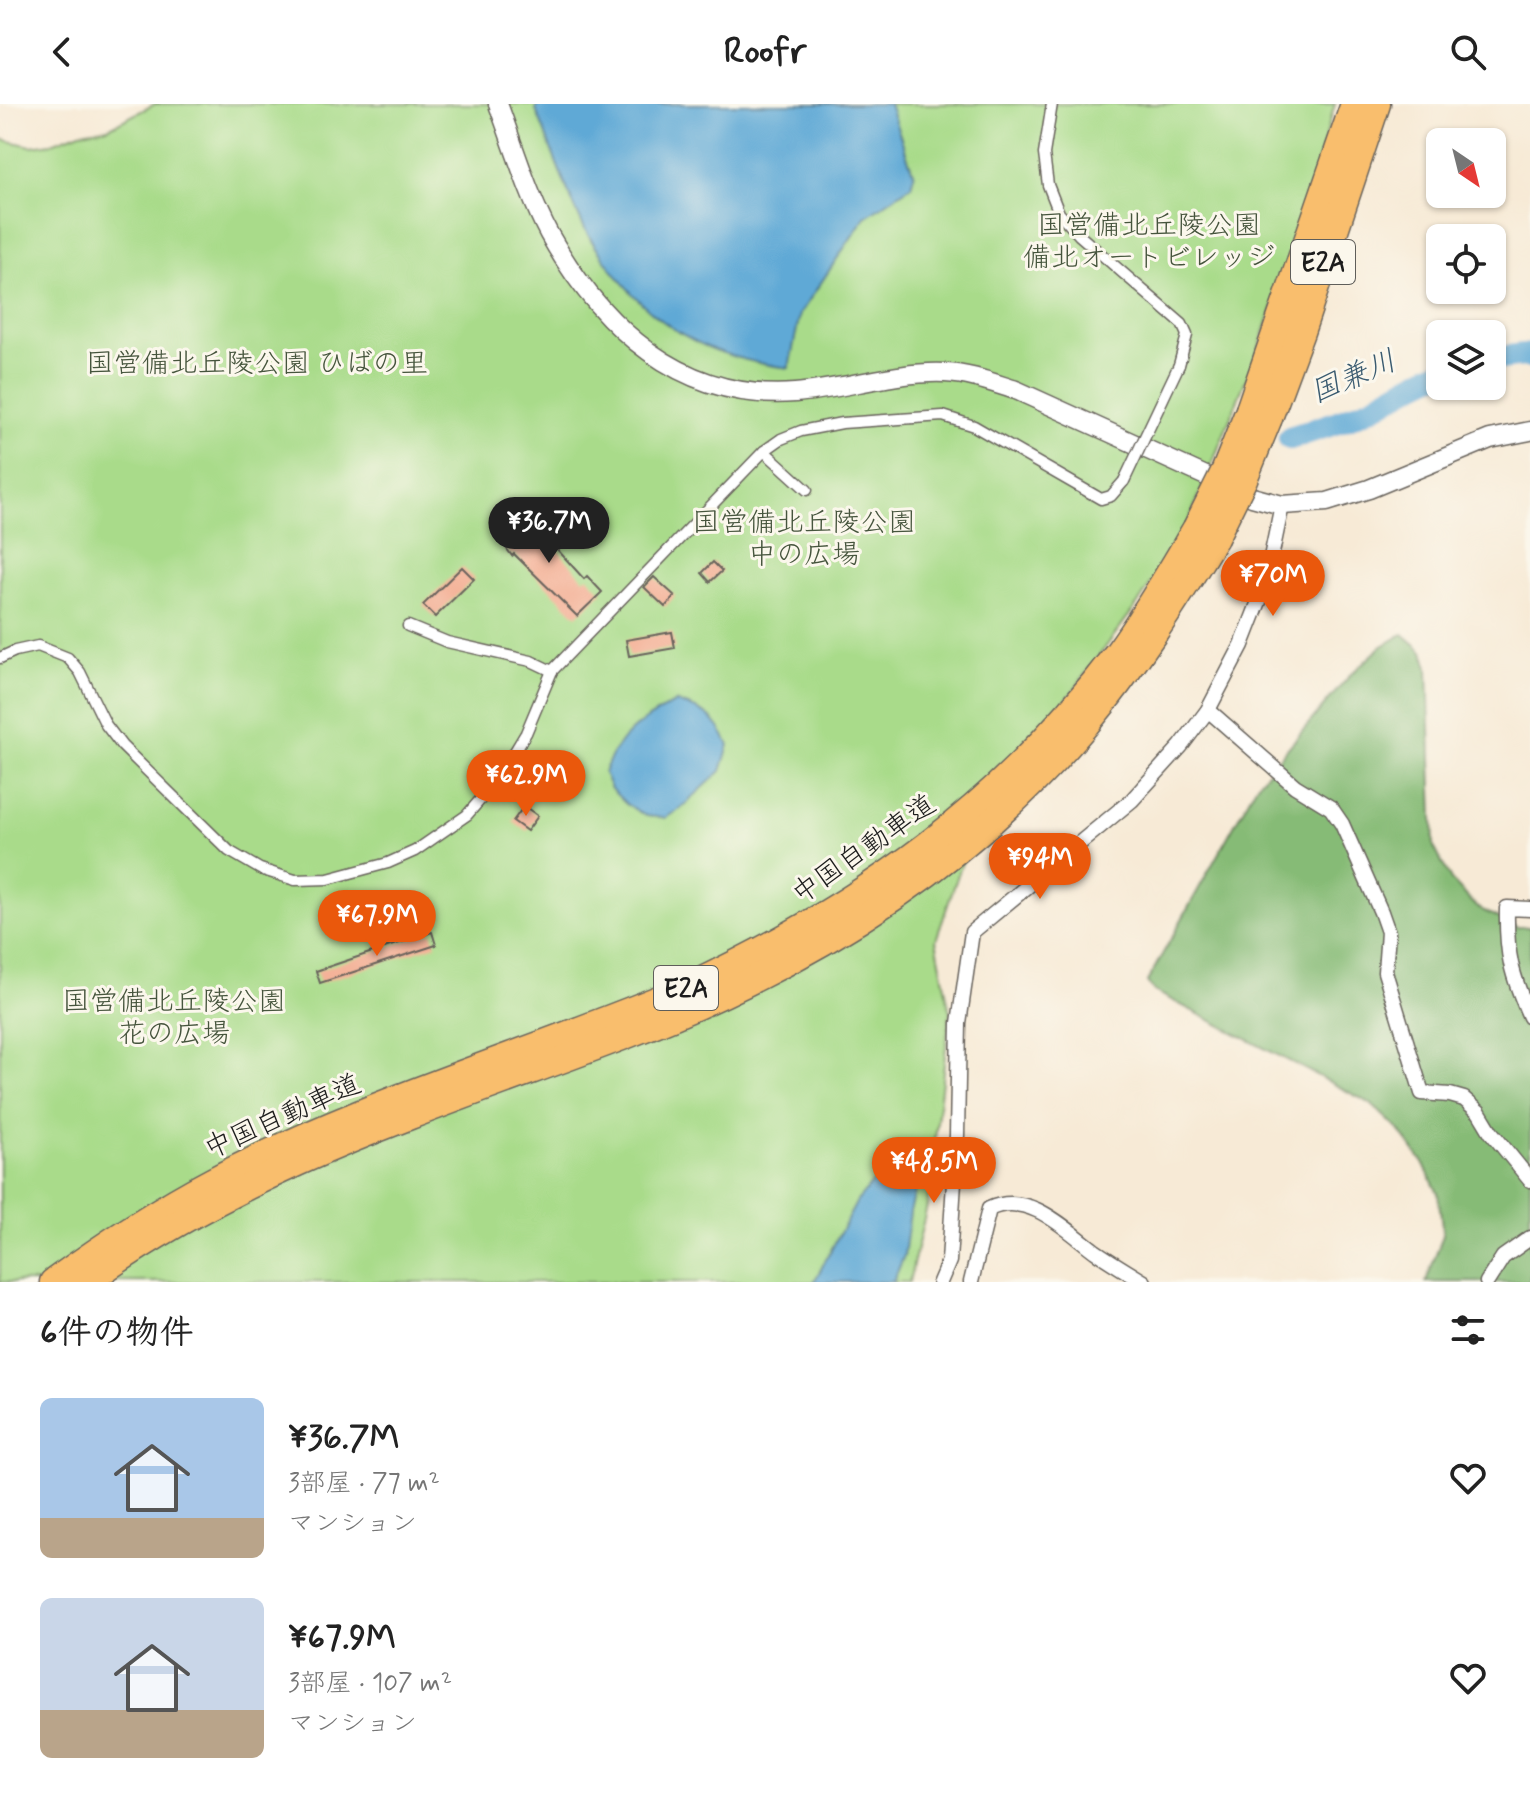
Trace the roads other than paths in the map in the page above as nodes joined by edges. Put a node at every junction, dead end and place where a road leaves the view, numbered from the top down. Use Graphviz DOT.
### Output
graph roads {
  1 [pos="498,104"];
  2 [pos="1052,104"];
  3 [pos="1354,104"];
  4 [pos="1377,104"];
  5 [pos="1259,414"];
  6 [pos="1530,431"];
  7 [pos="764,451"];
  8 [pos="807,490"];
  9 [pos="1282,505"];
  10 [pos="1206,533"];
  11 [pos="408,626"];
  12 [pos="0,658"];
  13 [pos="552,671"];
  14 [pos="1208,710"];
  15 [pos="1530,909"];
  16 [pos="1530,1017"];
  17 [pos="1530,1180"];
  18 [pos="1530,1238"];
  19 [pos="53,1282"];
  20 [pos="87,1282"];
  21 [pos="940,1282"];
  22 [pos="971,1282"];
  23 [pos="1144,1282"];
  24 [pos="1487,1282"];
  1 -- 9 [label="street"];
  2 -- 7 [label="street, bridge"];
  3 -- 5 [label="highway, 中国自動車道 / E2A"];
  4 -- 5 [label="highway, 中国自動車道 / E2A"];
  5 -- 10 [label="highway, 中国自動車道 / E2A, bridge"];
  6 -- 9 [label="street"];
  7 -- 8 [label="street"];
  7 -- 13 [label="street"];
  9 -- 14 [label="street"];
  10 -- 19 [label="highway, 中国自動車道 / E2A"];
  10 -- 20 [label="highway, 中国自動車道 / E2A"];
  11 -- 13 [label="street"];
  12 -- 13 [label="street"];
  14 -- 17 [label="street"];
  14 -- 21 [label="street"];
  15 -- 16 [label="street"];
  18 -- 24 [label="street"];
  22 -- 23 [label="street"];
}
